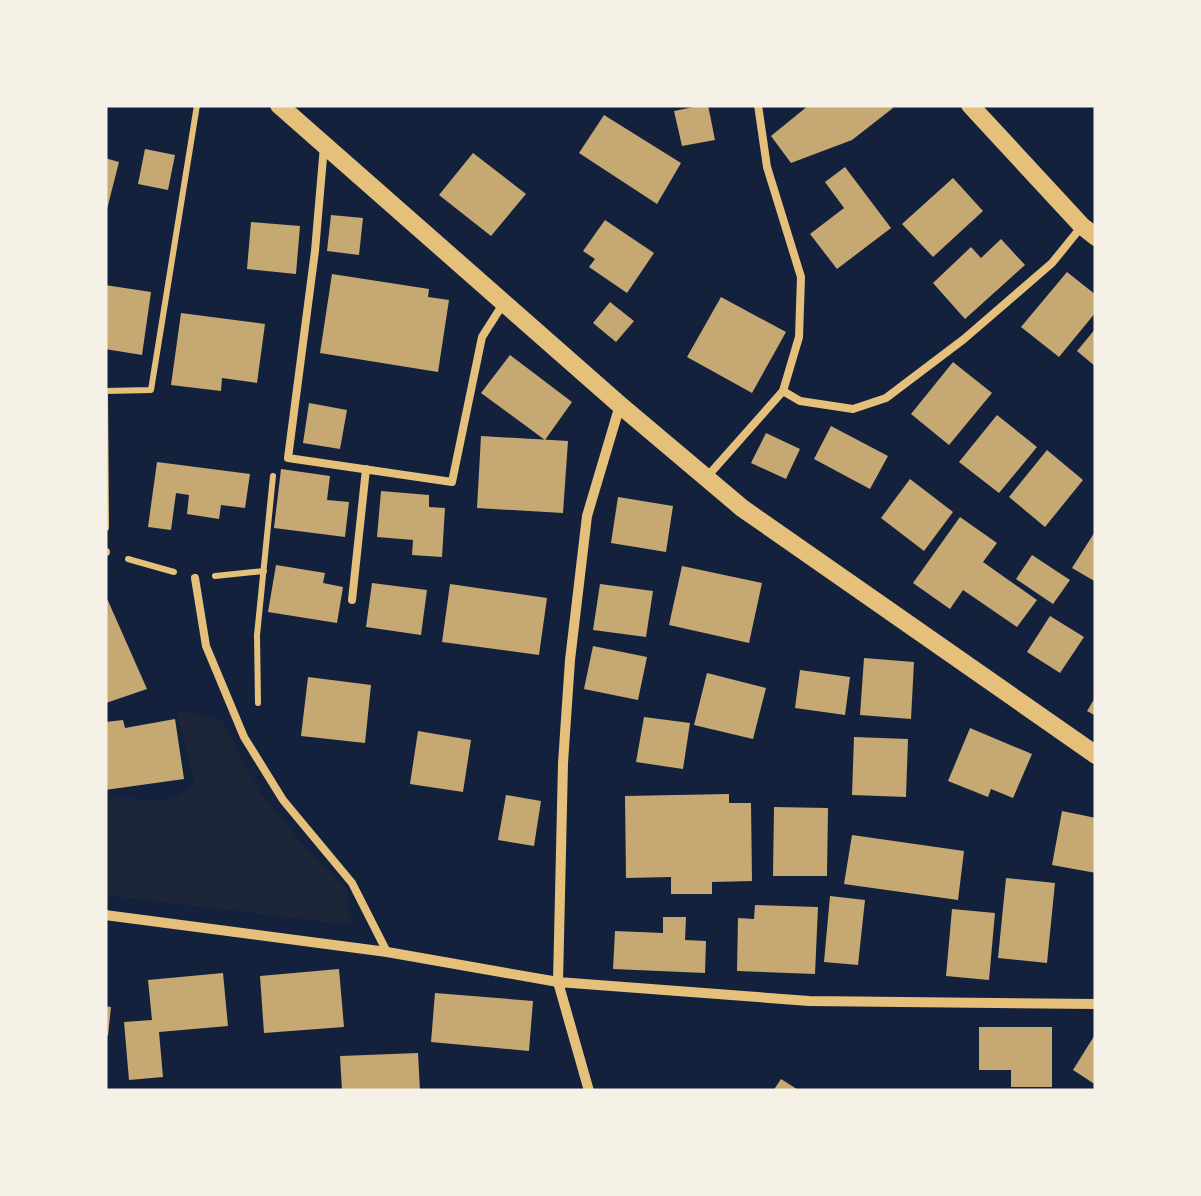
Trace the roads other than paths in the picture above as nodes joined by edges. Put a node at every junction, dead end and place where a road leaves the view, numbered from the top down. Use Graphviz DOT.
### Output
graph roads {
  1 [pos="279,105"];
  2 [pos="758,105"];
  3 [pos="970,105"];
  4 [pos="324,146"];
  5 [pos="1089,232"];
  6 [pos="504,302"];
  7 [pos="782,391"];
  8 [pos="620,405"];
  9 [pos="366,469"];
  10 [pos="706,478"];
  11 [pos="195,578"];
  12 [pos="352,600"];
  13 [pos="1096,755"];
  14 [pos="105,915"];
  15 [pos="387,952"];
  16 [pos="558,982"];
  17 [pos="1096,1004"];
  18 [pos="589,1091"];
  1 -- 4 [label="street"];
  2 -- 7 [label="lane"];
  3 -- 5 [label="street"];
  4 -- 6 [label="street"];
  4 -- 9 [label="lane"];
  5 -- 7 [label="lane"];
  6 -- 8 [label="street"];
  6 -- 9 [label="lane"];
  7 -- 10 [label="lane"];
  8 -- 10 [label="street"];
  8 -- 16 [label="street"];
  9 -- 12 [label="lane"];
  10 -- 13 [label="street"];
  11 -- 15 [label="lane"];
  14 -- 15 [label="street"];
  15 -- 16 [label="street"];
  16 -- 17 [label="street"];
  16 -- 18 [label="street"];
}
